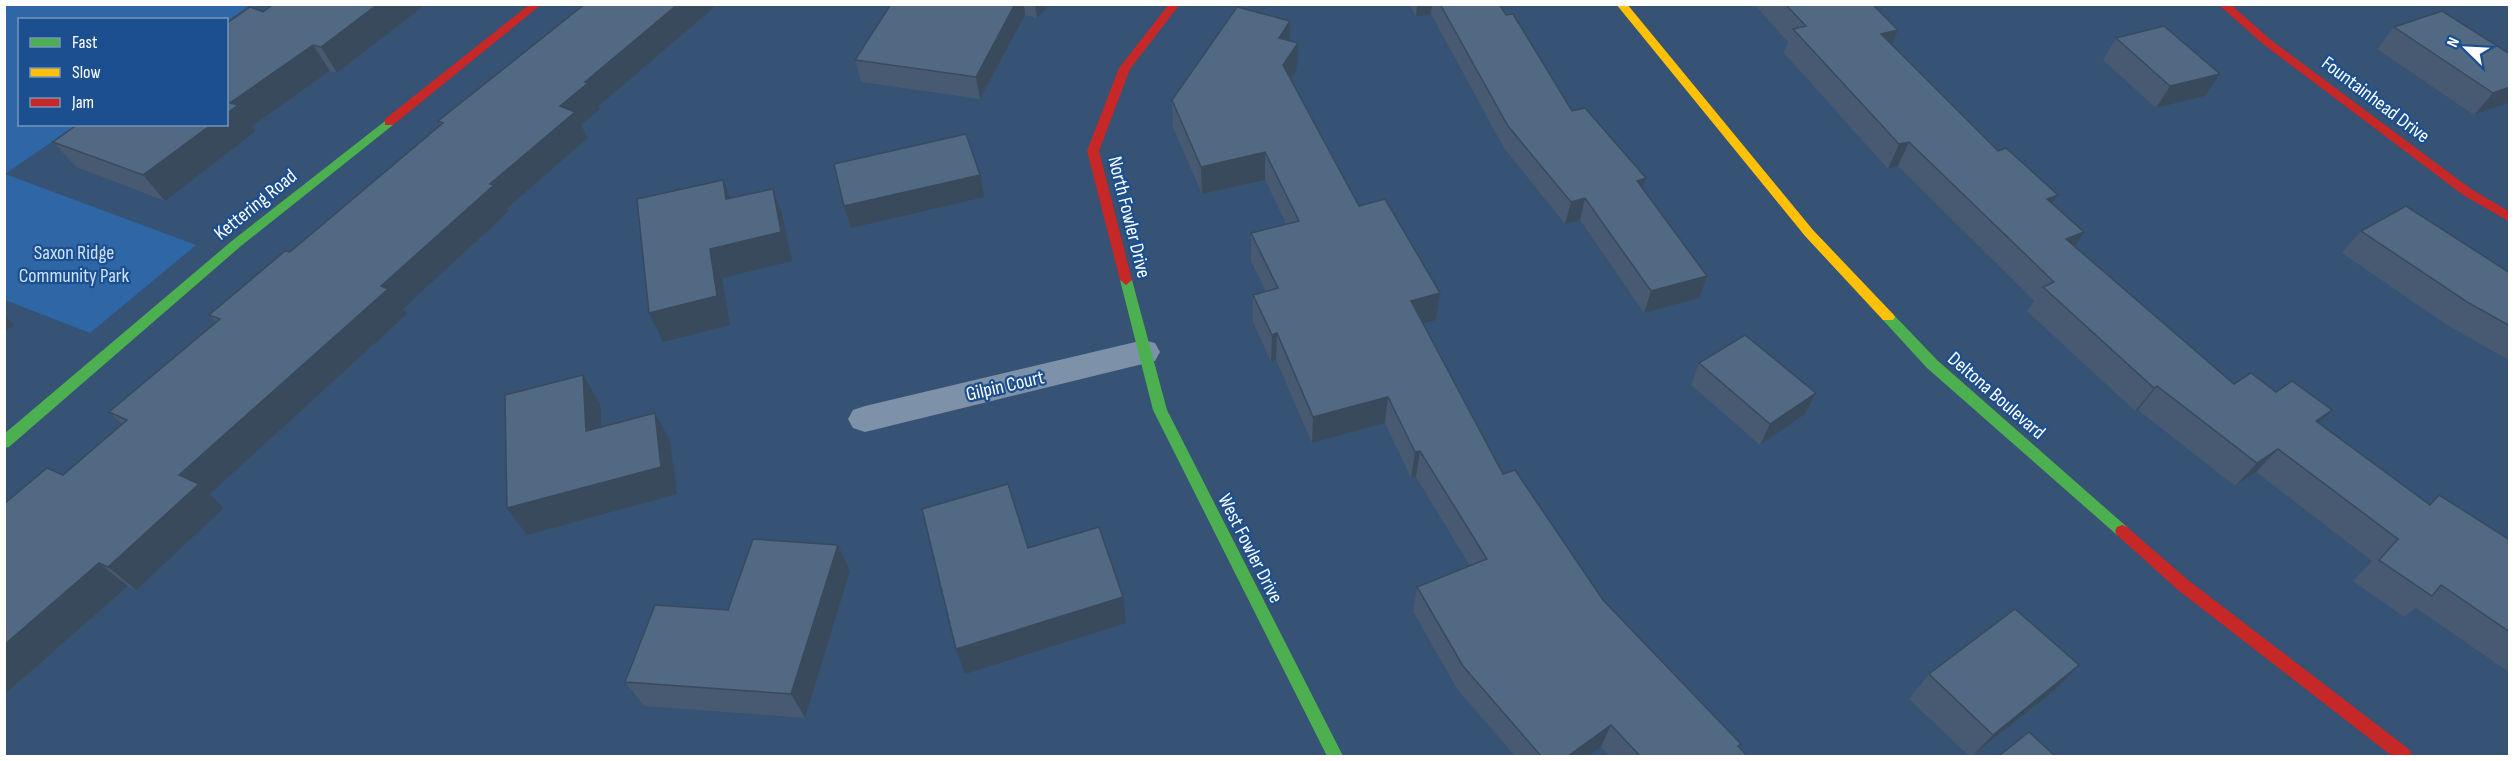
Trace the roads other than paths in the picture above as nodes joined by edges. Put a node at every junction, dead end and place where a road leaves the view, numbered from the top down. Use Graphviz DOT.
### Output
graph roads {
  1 [pos="537,4"];
  2 [pos="1175,4"];
  3 [pos="1621,4"];
  4 [pos="2223,4"];
  5 [pos="2510,218"];
  6 [pos="1144,352"];
  7 [pos="866,418"];
  8 [pos="4,443"];
  9 [pos="1335,756"];
  10 [pos="2404,756"];
  1 -- 8 [label="street, Kettering Road"];
  2 -- 6 [label="street, North Fowler Drive"];
  3 -- 10 [label="street, Deltona Boulevard"];
  4 -- 5 [label="street, Fountainhead Drive"];
  6 -- 7 [label="street, Gilpin Court"];
  6 -- 9 [label="street, West Fowler Drive"];
}
